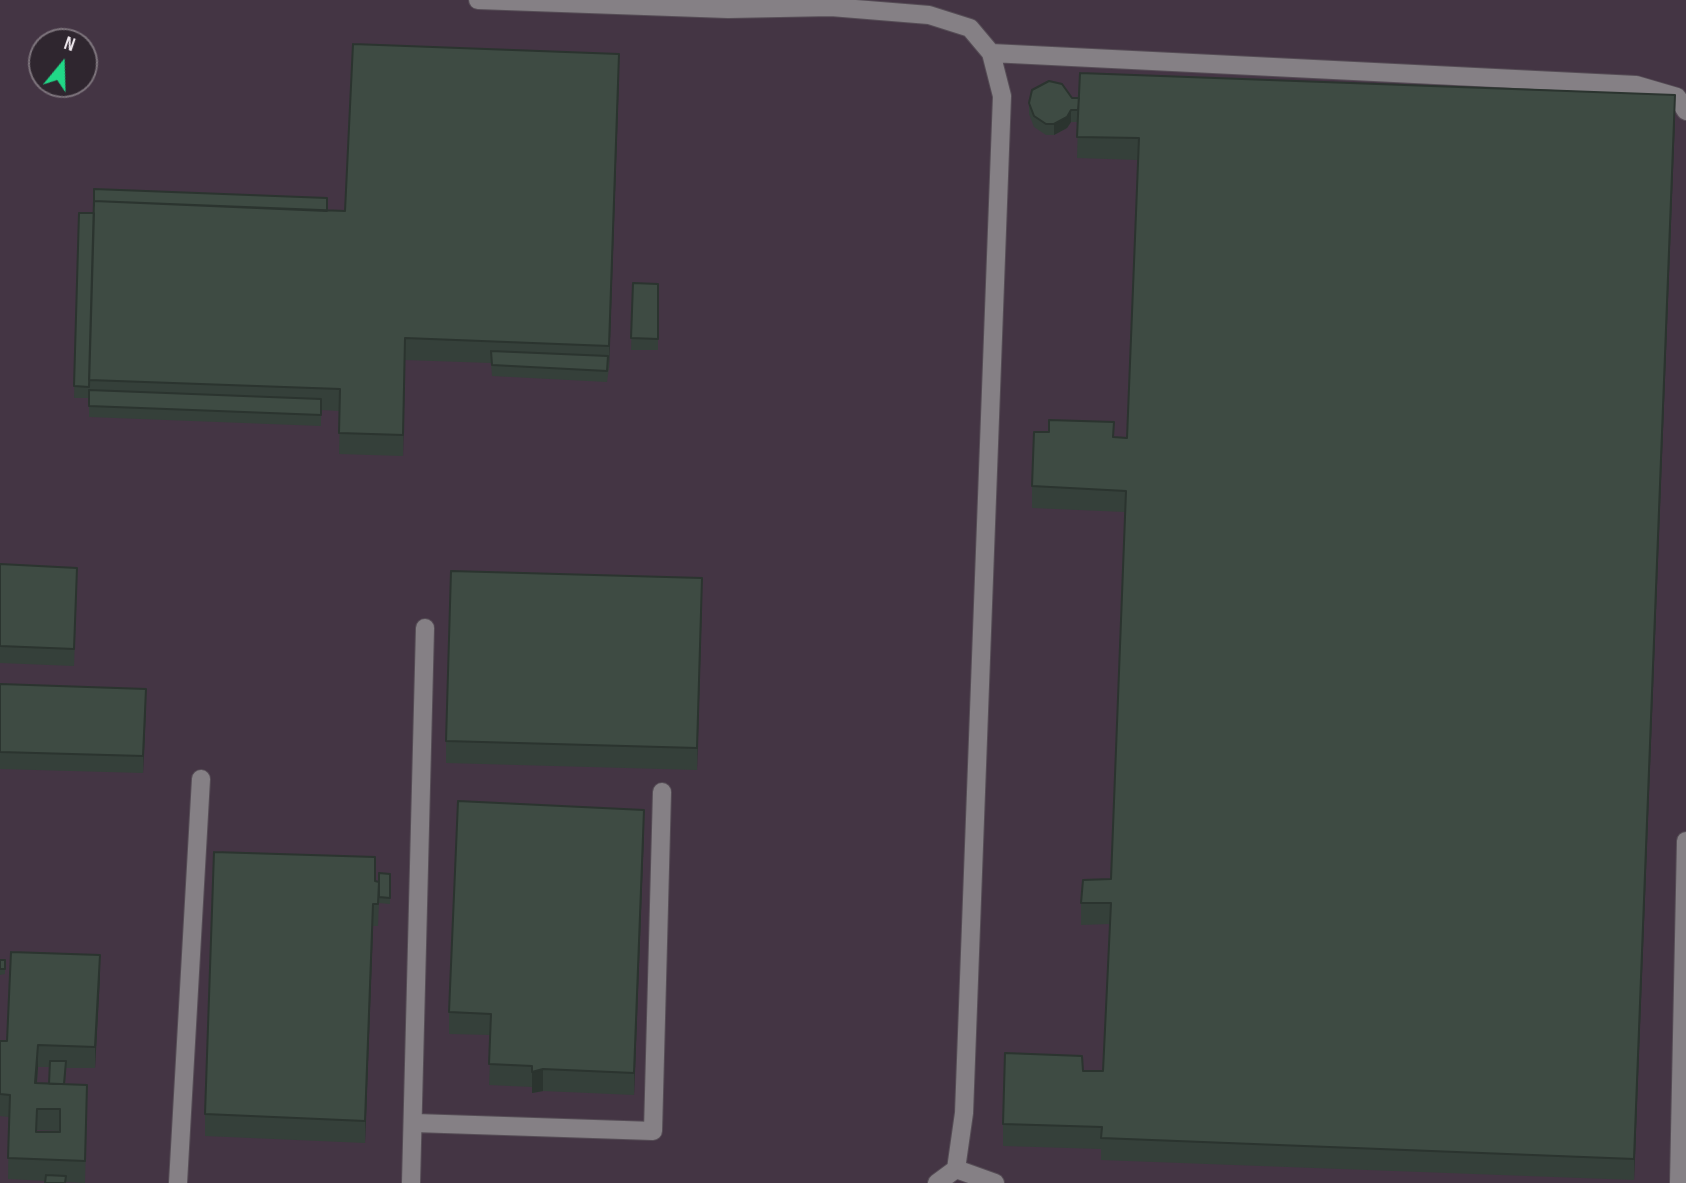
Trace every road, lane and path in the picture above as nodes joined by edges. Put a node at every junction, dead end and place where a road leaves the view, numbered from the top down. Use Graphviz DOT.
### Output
graph roads {
  1 [pos="478,0"];
  2 [pos="822,4"];
  3 [pos="991,52"];
  4 [pos="1686,111"];
  5 [pos="425,628"];
  6 [pos="201,779"];
  7 [pos="663,792"];
  8 [pos="1686,841"];
  9 [pos="415,1124"];
  10 [pos="956,1169"];
  11 [pos="178,1183"];
  12 [pos="411,1183"];
  13 [pos="937,1183"];
  14 [pos="995,1183"];
  15 [pos="1679,1183"];
  1 -- 2 [label="lane"];
  2 -- 3 [label="lane"];
  3 -- 4 [label="lane"];
  3 -- 10 [label="lane"];
  5 -- 9 [label="lane"];
  6 -- 11 [label="lane"];
  7 -- 9 [label="lane"];
  8 -- 15 [label="lane"];
  9 -- 12 [label="lane"];
  10 -- 13 [label="lane"];
  10 -- 14 [label="lane"];
}
